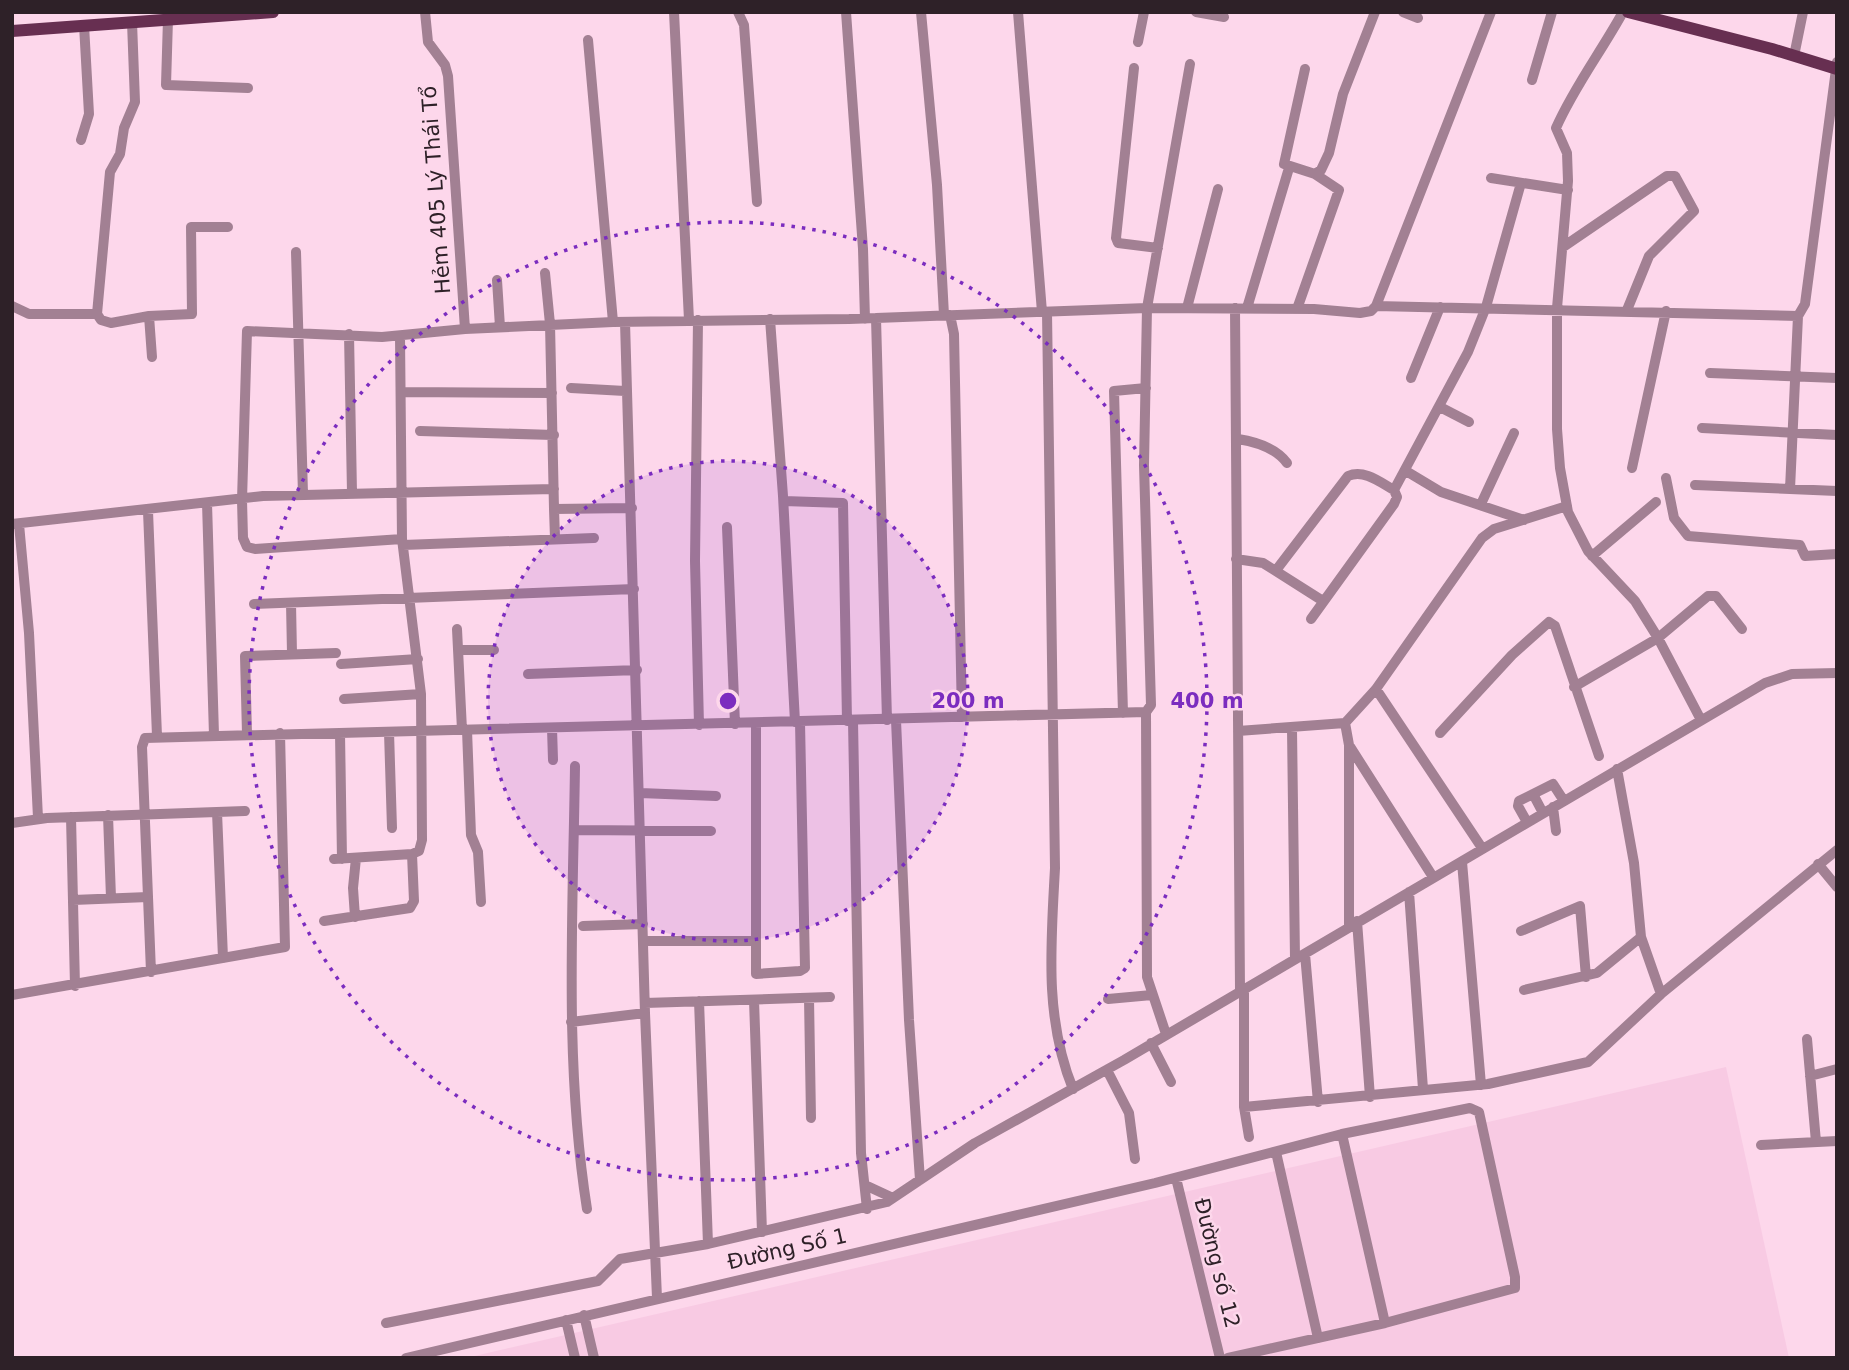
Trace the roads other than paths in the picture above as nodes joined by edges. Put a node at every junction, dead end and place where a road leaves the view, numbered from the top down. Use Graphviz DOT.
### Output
graph roads {
  1 [pos="273,12"];
  2 [pos="425,12"];
  3 [pos="674,12"];
  4 [pos="738,12"];
  5 [pos="846,12"];
  6 [pos="921,12"];
  7 [pos="1018,12"];
  8 [pos="1144,12"];
  9 [pos="1196,12"];
  10 [pos="1375,12"];
  11 [pos="1403,12"];
  12 [pos="1490,12"];
  13 [pos="1552,12"];
  14 [pos="1625,12"];
  15 [pos="1804,12"];
  16 [pos="207,15"];
  17 [pos="1224,18"];
  18 [pos="1418,18"];
  19 [pos="168,19"];
  20 [pos="132,22"];
  21 [pos="84,25"];
  22 [pos="12,31"];
  23 [pos="589,40"];
  24 [pos="1138,42"];
  25 [pos="1794,56"];
  26 [pos="1190,64"];
  27 [pos="1836,67"];
  28 [pos="1134,68"];
  29 [pos="1305,69"];
  30 [pos="1532,80"];
  31 [pos="248,88"];
  32 [pos="81,140"];
  33 [pos="1289,168"];
  34 [pos="1315,174"];
  35 [pos="1491,178"];
  36 [pos="1521,183"];
  37 [pos="1218,189"];
  38 [pos="1567,190"];
  39 [pos="757,202"];
  40 [pos="228,227"];
  41 [pos="1563,247"];
  42 [pos="1158,248"];
  43 [pos="296,252"];
  44 [pos="545,273"];
  45 [pos="497,280"];
  46 [pos="12,306"];
  47 [pos="1376,306"];
  48 [pos="1440,307"];
  49 [pos="1486,307"];
  50 [pos="1147,308"];
  51 [pos="1187,308"];
  52 [pos="1235,308"];
  53 [pos="1247,308"];
  54 [pos="1558,308"];
  55 [pos="1297,309"];
  56 [pos="1627,310"];
  57 [pos="1666,311"];
  58 [pos="1044,312"];
  59 [pos="97,314"];
  60 [pos="947,315"];
  61 [pos="149,316"];
  62 [pos="1798,316"];
  63 [pos="870,318"];
  64 [pos="769,319"];
  65 [pos="693,320"];
  66 [pos="612,322"];
  67 [pos="625,322"];
  68 [pos="550,324"];
  69 [pos="500,327"];
  70 [pos="465,328"];
  71 [pos="300,332"];
  72 [pos="349,334"];
  73 [pos="400,336"];
  74 [pos="152,357"];
  75 [pos="1710,373"];
  76 [pos="1795,376"];
  77 [pos="1411,378"];
  78 [pos="1837,378"];
  79 [pos="571,388"];
  80 [pos="1146,388"];
  81 [pos="625,391"];
  82 [pos="403,392"];
  83 [pos="552,393"];
  84 [pos="1440,407"];
  85 [pos="1469,422"];
  86 [pos="1702,428"];
  87 [pos="420,432"];
  88 [pos="1514,433"];
  89 [pos="1793,433"];
  90 [pos="554,435"];
  91 [pos="1837,435"];
  92 [pos="1238,439"];
  93 [pos="1287,463"];
  94 [pos="1632,468"];
  95 [pos="1406,471"];
  96 [pos="1666,478"];
  97 [pos="1695,485"];
  98 [pos="554,489"];
  99 [pos="1790,489"];
  100 [pos="1394,490"];
  101 [pos="1837,491"];
  102 [pos="402,492"];
  103 [pos="352,493"];
  104 [pos="303,494"];
  105 [pos="242,500"];
  106 [pos="783,501"];
  107 [pos="1656,502"];
  108 [pos="207,503"];
  109 [pos="1481,504"];
  110 [pos="1567,506"];
  111 [pos="632,508"];
  112 [pos="554,509"];
  113 [pos="148,511"];
  114 [pos="1524,520"];
  115 [pos="16,524"];
  116 [pos="727,527"];
  117 [pos="555,538"];
  118 [pos="594,538"];
  119 [pos="402,542"];
  120 [pos="1837,554"];
  121 [pos="1592,556"];
  122 [pos="1236,559"];
  123 [pos="1277,569"];
  124 [pos="634,589"];
  125 [pos="408,598"];
  126 [pos="1323,601"];
  127 [pos="291,603"];
  128 [pos="254,604"];
  129 [pos="1311,619"];
  130 [pos="457,629"];
  131 [pos="1742,629"];
  132 [pos="1658,638"];
  133 [pos="458,650"];
  134 [pos="494,650"];
  135 [pos="336,653"];
  136 [pos="292,654"];
  137 [pos="418,659"];
  138 [pos="341,664"];
  139 [pos="637,670"];
  140 [pos="1837,673"];
  141 [pos="528,674"];
  142 [pos="1574,687"];
  143 [pos="1376,689"];
  144 [pos="421,694"];
  145 [pos="344,699"];
  146 [pos="1146,712"];
  147 [pos="1123,713"];
  148 [pos="1052,715"];
  149 [pos="962,717"];
  150 [pos="892,720"];
  151 [pos="1701,720"];
  152 [pos="850,721"];
  153 [pos="797,722"];
  154 [pos="756,723"];
  155 [pos="1345,723"];
  156 [pos="735,724"];
  157 [pos="699,725"];
  158 [pos="639,726"];
  159 [pos="552,728"];
  160 [pos="1292,729"];
  161 [pos="465,730"];
  162 [pos="421,731"];
  163 [pos="1238,731"];
  164 [pos="389,732"];
  165 [pos="280,733"];
  166 [pos="340,733"];
  167 [pos="1440,733"];
  168 [pos="247,734"];
  169 [pos="214,735"];
  170 [pos="157,736"];
  171 [pos="1349,745"];
  172 [pos="1599,756"];
  173 [pos="553,760"];
  174 [pos="575,766"];
  175 [pos="1617,769"];
  176 [pos="640,793"];
  177 [pos="1533,794"];
  178 [pos="716,796"];
  179 [pos="1564,801"];
  180 [pos="1553,807"];
  181 [pos="245,811"];
  182 [pos="217,812"];
  183 [pos="1543,813"];
  184 [pos="144,814"];
  185 [pos="108,815"];
  186 [pos="71,817"];
  187 [pos="38,818"];
  188 [pos="1527,822"];
  189 [pos="12,823"];
  190 [pos="392,828"];
  191 [pos="574,830"];
  192 [pos="641,830"];
  193 [pos="711,831"];
  194 [pos="1556,831"];
  195 [pos="1482,848"];
  196 [pos="1837,850"];
  197 [pos="412,854"];
  198 [pos="356,858"];
  199 [pos="1462,862"];
  200 [pos="1818,864"];
  201 [pos="1433,877"];
  202 [pos="1837,887"];
  203 [pos="1409,892"];
  204 [pos="148,897"];
  205 [pos="111,898"];
  206 [pos="73,900"];
  207 [pos="481,902"];
  208 [pos="355,916"];
  209 [pos="324,921"];
  210 [pos="643,924"];
  211 [pos="1353,924"];
  212 [pos="583,926"];
  213 [pos="1521,931"];
  214 [pos="1641,937"];
  215 [pos="643,941"];
  216 [pos="754,941"];
  217 [pos="1305,954"];
  218 [pos="223,958"];
  219 [pos="1295,959"];
  220 [pos="151,972"];
  221 [pos="1586,977"];
  222 [pos="75,986"];
  223 [pos="1242,989"];
  224 [pos="1524,990"];
  225 [pos="1661,994"];
  226 [pos="1152,995"];
  227 [pos="12,996"];
  228 [pos="830,997"];
  229 [pos="809,998"];
  230 [pos="1108,999"];
  231 [pos="754,1000"];
  232 [pos="699,1001"];
  233 [pos="645,1008"];
  234 [pos="571,1022"];
  235 [pos="1167,1034"];
  236 [pos="1807,1039"];
  237 [pos="1151,1043"];
  238 [pos="1837,1069"];
  239 [pos="1107,1070"];
  240 [pos="1810,1076"];
  241 [pos="1171,1082"];
  242 [pos="1480,1085"];
  243 [pos="1073,1089"];
  244 [pos="1423,1089"];
  245 [pos="1370,1097"];
  246 [pos="1318,1102"];
  247 [pos="1244,1107"];
  248 [pos="811,1118"];
  249 [pos="1342,1134"];
  250 [pos="1248,1137"];
  251 [pos="1837,1141"];
  252 [pos="1816,1142"];
  253 [pos="1760,1144"];
  254 [pos="1276,1152"];
  255 [pos="1135,1159"];
  256 [pos="1176,1178"];
  257 [pos="920,1180"];
  258 [pos="865,1185"];
  259 [pos="893,1198"];
  260 [pos="587,1209"];
  261 [pos="867,1209"];
  262 [pos="762,1232"];
  263 [pos="708,1244"];
  264 [pos="655,1255"];
  265 [pos="657,1298"];
  266 [pos="584,1315"];
  267 [pos="566,1320"];
  268 [pos="386,1323"];
  269 [pos="1385,1323"];
  270 [pos="1318,1338"];
  271 [pos="405,1358"];
  272 [pos="575,1358"];
  273 [pos="594,1358"];
  274 [pos="1220,1358"];
  275 [pos="1228,1358"];
  1 -- 16 [label="main road"];
  2 -- 70 [label="street, Hẻm 405 Lý Thái Tổ"];
  3 -- 65 [label="street"];
  4 -- 39 [label="street"];
  5 -- 63 [label="street"];
  6 -- 60 [label="street"];
  7 -- 58 [label="street"];
  8 -- 24 [label="street"];
  9 -- 17 [label="street"];
  10 -- 34 [label="street"];
  11 -- 18 [label="street"];
  12 -- 47 [label="street"];
  13 -- 30 [label="street"];
  14 -- 25 [label="main road"];
  14 -- 38 [label="street"];
  15 -- 25 [label="street"];
  16 -- 19 [label="main road"];
  19 -- 20 [label="main road"];
  19 -- 31 [label="street"];
  20 -- 21 [label="main road"];
  20 -- 59 [label="street"];
  21 -- 22 [label="main road"];
  21 -- 32 [label="street"];
  23 -- 66 [label="street"];
  25 -- 27 [label="main road"];
  26 -- 42 [label="street"];
  27 -- 62 [label="street"];
  28 -- 42 [label="street"];
  29 -- 33 [label="street"];
  33 -- 34 [label="street"];
  33 -- 53 [label="street"];
  34 -- 55 [label="street"];
  35 -- 36 [label="street"];
  36 -- 38 [label="street"];
  36 -- 49 [label="street"];
  37 -- 51 [label="street"];
  38 -- 41 [label="street"];
  40 -- 61 [label="street"];
  41 -- 54 [label="street"];
  41 -- 56 [label="street"];
  42 -- 50 [label="street"];
  43 -- 71 [label="street"];
  44 -- 68 [label="street"];
  45 -- 69 [label="street"];
  46 -- 59 [label="street"];
  47 -- 48 [label="street"];
  47 -- 55 [label="street"];
  48 -- 49 [label="street"];
  48 -- 77 [label="street"];
  49 -- 54 [label="street"];
  49 -- 84 [label="street"];
  50 -- 51 [label="street"];
  50 -- 58 [label="street"];
  50 -- 80 [label="street"];
  51 -- 52 [label="street"];
  52 -- 53 [label="street"];
  52 -- 92 [label="street"];
  53 -- 55 [label="street"];
  54 -- 56 [label="street"];
  54 -- 110 [label="street"];
  56 -- 57 [label="street"];
  57 -- 62 [label="street"];
  57 -- 94 [label="street"];
  58 -- 60 [label="street"];
  58 -- 148 [label="street"];
  59 -- 61 [label="street"];
  60 -- 63 [label="street"];
  60 -- 149 [label="street"];
  61 -- 74 [label="street"];
  62 -- 76 [label="street"];
  63 -- 64 [label="street"];
  63 -- 150 [label="street"];
  64 -- 65 [label="street"];
  64 -- 106 [label="street"];
  65 -- 67 [label="street"];
  65 -- 157 [label="street"];
  66 -- 67 [label="street"];
  66 -- 68 [label="street"];
  67 -- 81 [label="street"];
  68 -- 69 [label="street"];
  68 -- 83 [label="street"];
  69 -- 70 [label="street"];
  70 -- 73 [label="street"];
  71 -- 72 [label="street"];
  71 -- 104 [label="street"];
  71 -- 105 [label="street"];
  72 -- 73 [label="street"];
  72 -- 103 [label="street"];
  73 -- 82 [label="street"];
  75 -- 76 [label="street"];
  76 -- 78 [label="street"];
  76 -- 89 [label="street"];
  79 -- 81 [label="street"];
  80 -- 146 [label="street"];
  80 -- 147 [label="street"];
  81 -- 111 [label="street"];
  82 -- 83 [label="street"];
  82 -- 102 [label="street"];
  83 -- 90 [label="street"];
  84 -- 85 [label="street"];
  84 -- 95 [label="street"];
  86 -- 89 [label="street"];
  87 -- 90 [label="street"];
  88 -- 109 [label="street"];
  89 -- 91 [label="street"];
  89 -- 99 [label="street"];
  90 -- 98 [label="street"];
  92 -- 93 [label="street"];
  92 -- 122 [label="street"];
  95 -- 100 [label="street"];
  95 -- 109 [label="street"];
  96 -- 120 [label="street"];
  97 -- 99 [label="street"];
  98 -- 102 [label="street"];
  98 -- 112 [label="street"];
  99 -- 101 [label="street"];
  100 -- 123 [label="street"];
  100 -- 126 [label="street"];
  102 -- 103 [label="street"];
  102 -- 119 [label="street"];
  103 -- 104 [label="street"];
  104 -- 105 [label="street"];
  105 -- 108 [label="street"];
  105 -- 119 [label="street"];
  106 -- 152 [label="street"];
  106 -- 153 [label="street"];
  107 -- 121 [label="street"];
  108 -- 113 [label="street"];
  108 -- 169 [label="street"];
  109 -- 114 [label="street"];
  110 -- 114 [label="street"];
  110 -- 121 [label="street"];
  111 -- 112 [label="street"];
  111 -- 124 [label="street"];
  112 -- 117 [label="street"];
  113 -- 115 [label="street"];
  113 -- 170 [label="street"];
  114 -- 143 [label="street"];
  115 -- 187 [label="street"];
  116 -- 156 [label="street"];
  117 -- 118 [label="street"];
  117 -- 119 [label="street"];
  119 -- 125 [label="street"];
  121 -- 132 [label="street"];
  122 -- 123 [label="street"];
  122 -- 163 [label="street"];
  123 -- 126 [label="street"];
  124 -- 125 [label="street"];
  124 -- 139 [label="street"];
  125 -- 127 [label="street"];
  125 -- 137 [label="street"];
  126 -- 129 [label="street"];
  127 -- 128 [label="street"];
  127 -- 136 [label="street"];
  130 -- 133 [label="street"];
  131 -- 132 [label="street"];
  132 -- 142 [label="street"];
  132 -- 151 [label="street"];
  133 -- 134 [label="street"];
  133 -- 161 [label="street"];
  135 -- 136 [label="street"];
  136 -- 168 [label="street"];
  137 -- 138 [label="street"];
  137 -- 144 [label="street"];
  139 -- 141 [label="street"];
  139 -- 158 [label="street"];
  140 -- 151 [label="street"];
  142 -- 167 [label="street"];
  142 -- 172 [label="street"];
  143 -- 155 [label="street"];
  143 -- 195 [label="street"];
  144 -- 145 [label="street"];
  144 -- 162 [label="street"];
  146 -- 147 [label="street"];
  146 -- 226 [label="street"];
  147 -- 148 [label="street"];
  148 -- 149 [label="street"];
  148 -- 243 [label="street"];
  149 -- 150 [label="street"];
  150 -- 152 [label="street"];
  150 -- 257 [label="street"];
  151 -- 175 [label="street"];
  152 -- 153 [label="street"];
  152 -- 258 [label="street"];
  153 -- 154 [label="street"];
  153 -- 216 [label="street"];
  154 -- 156 [label="street"];
  154 -- 216 [label="street"];
  155 -- 160 [label="street"];
  155 -- 171 [label="street"];
  156 -- 157 [label="street"];
  157 -- 158 [label="street"];
  158 -- 159 [label="street"];
  158 -- 176 [label="street"];
  159 -- 161 [label="street"];
  159 -- 173 [label="street"];
  160 -- 163 [label="street"];
  160 -- 219 [label="street"];
  161 -- 162 [label="street"];
  161 -- 207 [label="street"];
  162 -- 164 [label="street"];
  162 -- 197 [label="street"];
  163 -- 223 [label="street"];
  164 -- 166 [label="street"];
  164 -- 190 [label="street"];
  165 -- 166 [label="street"];
  165 -- 168 [label="street"];
  165 -- 218 [label="street"];
  166 -- 198 [label="street"];
  168 -- 169 [label="street"];
  169 -- 170 [label="street"];
  170 -- 184 [label="street"];
  171 -- 201 [label="street"];
  171 -- 211 [label="street"];
  174 -- 191 [label="street"];
  175 -- 179 [label="street"];
  175 -- 214 [label="street"];
  176 -- 178 [label="street"];
  176 -- 192 [label="street"];
  177 -- 179 [label="street"];
  177 -- 183 [label="street"];
  177 -- 188 [label="street"];
  179 -- 180 [label="street"];
  180 -- 183 [label="street"];
  180 -- 194 [label="street"];
  181 -- 182 [label="street"];
  182 -- 184 [label="street"];
  182 -- 218 [label="street"];
  183 -- 188 [label="street"];
  184 -- 185 [label="street"];
  184 -- 204 [label="street"];
  185 -- 186 [label="street"];
  185 -- 205 [label="street"];
  186 -- 187 [label="street"];
  186 -- 206 [label="street"];
  187 -- 189 [label="street"];
  188 -- 195 [label="street"];
  191 -- 192 [label="street"];
  191 -- 234 [label="street"];
  192 -- 193 [label="street"];
  192 -- 210 [label="street"];
  195 -- 199 [label="street"];
  196 -- 200 [label="street"];
  197 -- 198 [label="street"];
  197 -- 208 [label="street"];
  198 -- 208 [label="street"];
  199 -- 201 [label="street"];
  199 -- 242 [label="street"];
  200 -- 202 [label="street"];
  200 -- 225 [label="street"];
  201 -- 203 [label="street"];
  203 -- 211 [label="street"];
  203 -- 244 [label="street"];
  204 -- 205 [label="street"];
  204 -- 220 [label="street"];
  205 -- 206 [label="street"];
  206 -- 222 [label="street"];
  208 -- 209 [label="street"];
  210 -- 212 [label="street"];
  210 -- 215 [label="street"];
  211 -- 217 [label="street"];
  211 -- 245 [label="street"];
  213 -- 221 [label="street"];
  214 -- 221 [label="street"];
  214 -- 225 [label="street"];
  215 -- 216 [label="street"];
  215 -- 233 [label="street"];
  217 -- 219 [label="street"];
  217 -- 246 [label="street"];
  218 -- 220 [label="street"];
  219 -- 223 [label="street"];
  220 -- 222 [label="street"];
  221 -- 224 [label="street"];
  222 -- 227 [label="street"];
  223 -- 235 [label="street"];
  223 -- 247 [label="street"];
  225 -- 242 [label="street"];
  226 -- 230 [label="street"];
  226 -- 235 [label="street"];
  228 -- 229 [label="street"];
  229 -- 231 [label="street"];
  229 -- 248 [label="street"];
  231 -- 232 [label="street"];
  231 -- 262 [label="street"];
  232 -- 233 [label="street"];
  232 -- 263 [label="street"];
  233 -- 234 [label="street"];
  233 -- 264 [label="street"];
  234 -- 260 [label="street"];
  235 -- 237 [label="street"];
  236 -- 240 [label="street"];
  237 -- 239 [label="street"];
  237 -- 241 [label="street"];
  238 -- 240 [label="street"];
  239 -- 243 [label="street"];
  239 -- 255 [label="street"];
  240 -- 252 [label="street"];
  242 -- 244 [label="street"];
  243 -- 257 [label="street"];
  244 -- 245 [label="street"];
  245 -- 246 [label="street"];
  246 -- 247 [label="street"];
  247 -- 250 [label="street"];
  249 -- 254 [label="street, Đường Số 1"];
  249 -- 269 [label="street"];
  249 -- 269 [label="street, Đường Số 1"];
  251 -- 252 [label="street"];
  252 -- 253 [label="street"];
  254 -- 256 [label="street, Đường Số 1"];
  254 -- 270 [label="street"];
  256 -- 265 [label="street, Đường Số 1"];
  256 -- 274 [label="street, Đường số 12"];
  257 -- 259 [label="street"];
  258 -- 259 [label="street"];
  258 -- 261 [label="street"];
  259 -- 261 [label="street"];
  261 -- 262 [label="street"];
  262 -- 263 [label="street"];
  263 -- 264 [label="street"];
  264 -- 265 [label="street"];
  264 -- 268 [label="street"];
  265 -- 266 [label="street, Đường Số 1"];
  266 -- 267 [label="street, Đường Số 1"];
  266 -- 273 [label="street"];
  267 -- 271 [label="street, Đường Số 1"];
  267 -- 272 [label="street"];
  269 -- 270 [label="street"];
  270 -- 275 [label="street"];
}
